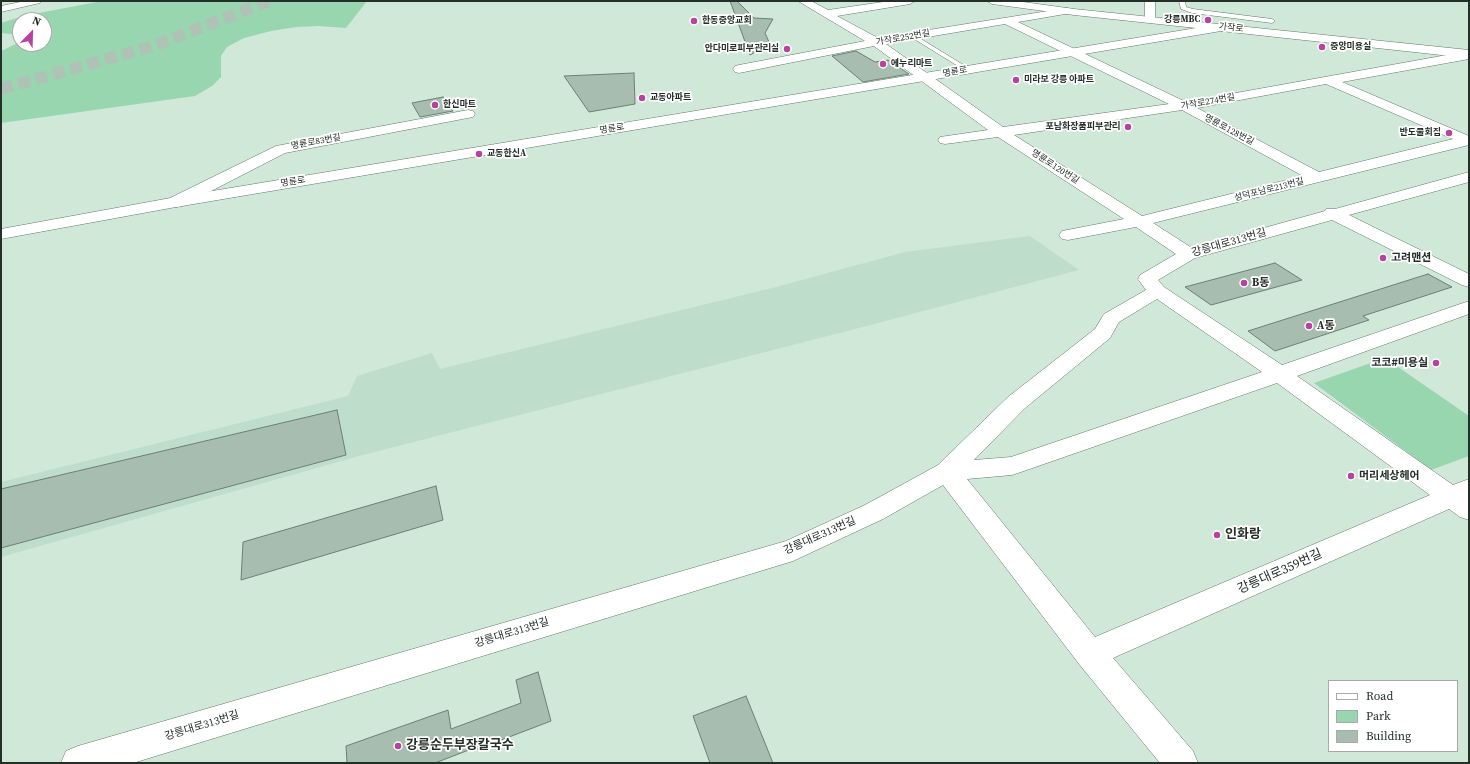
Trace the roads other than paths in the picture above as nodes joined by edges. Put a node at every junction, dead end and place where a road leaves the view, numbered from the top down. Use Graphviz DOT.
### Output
graph roads {
  1 [pos="37,1"];
  2 [pos="803,1"];
  3 [pos="910,1"];
  4 [pos="992,1"];
  5 [pos="1150,1"];
  6 [pos="1182,1"];
  7 [pos="1,9"];
  8 [pos="1067,11"];
  9 [pos="826,14"];
  10 [pos="1150,19"];
  11 [pos="1007,21"];
  12 [pos="1224,27"];
  13 [pos="1277,33"];
  14 [pos="913,36"];
  15 [pos="876,42"];
  16 [pos="1074,52"];
  17 [pos="1469,55"];
  18 [pos="739,69"];
  19 [pos="968,70"];
  20 [pos="923,77"];
  21 [pos="1329,81"];
  22 [pos="1184,106"];
  23 [pos="468,114"];
  24 [pos="1000,132"];
  25 [pos="945,140"];
  26 [pos="1468,140"];
  27 [pos="1469,177"];
  28 [pos="1318,178"];
  29 [pos="176,202"];
  30 [pos="1332,214"];
  31 [pos="1138,222"];
  32 [pos="1,234"];
  33 [pos="1068,235"];
  34 [pos="1189,254"];
  35 [pos="1469,281"];
  36 [pos="1158,291"];
  37 [pos="1469,307"];
  38 [pos="1280,374"];
  39 [pos="947,472"];
  40 [pos="1463,499"];
  41 [pos="1090,654"];
  42 [pos="78,763"];
  43 [pos="1181,763"];
  1 -- 7 [label="street"];
  2 -- 9 [label="street, 명륜로120번길"];
  3 -- 9 [label="street"];
  4 -- 8 [label="street, 가작로"];
  5 -- 10 [label="street"];
  6 -- 13 [label="lane"];
  8 -- 10 [label="street, 가작로"];
  8 -- 11 [label="street, 가작로252번길"];
  9 -- 15 [label="street, 명륜로120번길"];
  10 -- 12 [label="street, 가작로"];
  11 -- 14 [label="street, 가작로252번길"];
  11 -- 16 [label="street, 명륜로128번길"];
  12 -- 13 [label="street, 가작로"];
  12 -- 16 [label="street, 명륜로"];
  13 -- 17 [label="street, 가작로"];
  14 -- 15 [label="street, 가작로252번길"];
  14 -- 19 [label="lane"];
  15 -- 18 [label="street, 가작로252번길"];
  15 -- 20 [label="street, 명륜로120번길"];
  16 -- 19 [label="street, 명륜로"];
  16 -- 22 [label="street, 명륜로128번길"];
  17 -- 21 [label="street, 가작로274번길"];
  19 -- 20 [label="street, 명륜로"];
  20 -- 24 [label="street, 명륜로120번길"];
  20 -- 29 [label="street, 명륜로"];
  21 -- 22 [label="street, 가작로274번길"];
  21 -- 26 [label="street"];
  22 -- 24 [label="street, 가작로274번길"];
  22 -- 28 [label="street, 명륜로128번길"];
  23 -- 29 [label="street, 명륜로83번길"];
  24 -- 25 [label="street, 가작로274번길"];
  24 -- 31 [label="street, 명륜로120번길"];
  26 -- 28 [label="street, 성덕포남로213번길"];
  27 -- 30 [label="street, 강릉대로313번길"];
  28 -- 31 [label="street, 성덕포남로213번길"];
  29 -- 32 [label="street, 명륜로"];
  30 -- 34 [label="street, 강릉대로313번길"];
  30 -- 35 [label="street"];
  31 -- 33 [label="street, 성덕포남로213번길"];
  31 -- 34 [label="street, 명륜로120번길"];
  34 -- 36 [label="street, 강릉대로313번길"];
  36 -- 38 [label="street"];
  36 -- 39 [label="street, 강릉대로313번길"];
  37 -- 38 [label="street"];
  38 -- 39 [label="street"];
  38 -- 40 [label="street"];
  39 -- 41 [label="street"];
  39 -- 42 [label="street, 강릉대로313번길"];
  40 -- 41 [label="street, 강릉대로359번길"];
  41 -- 43 [label="street"];
}
